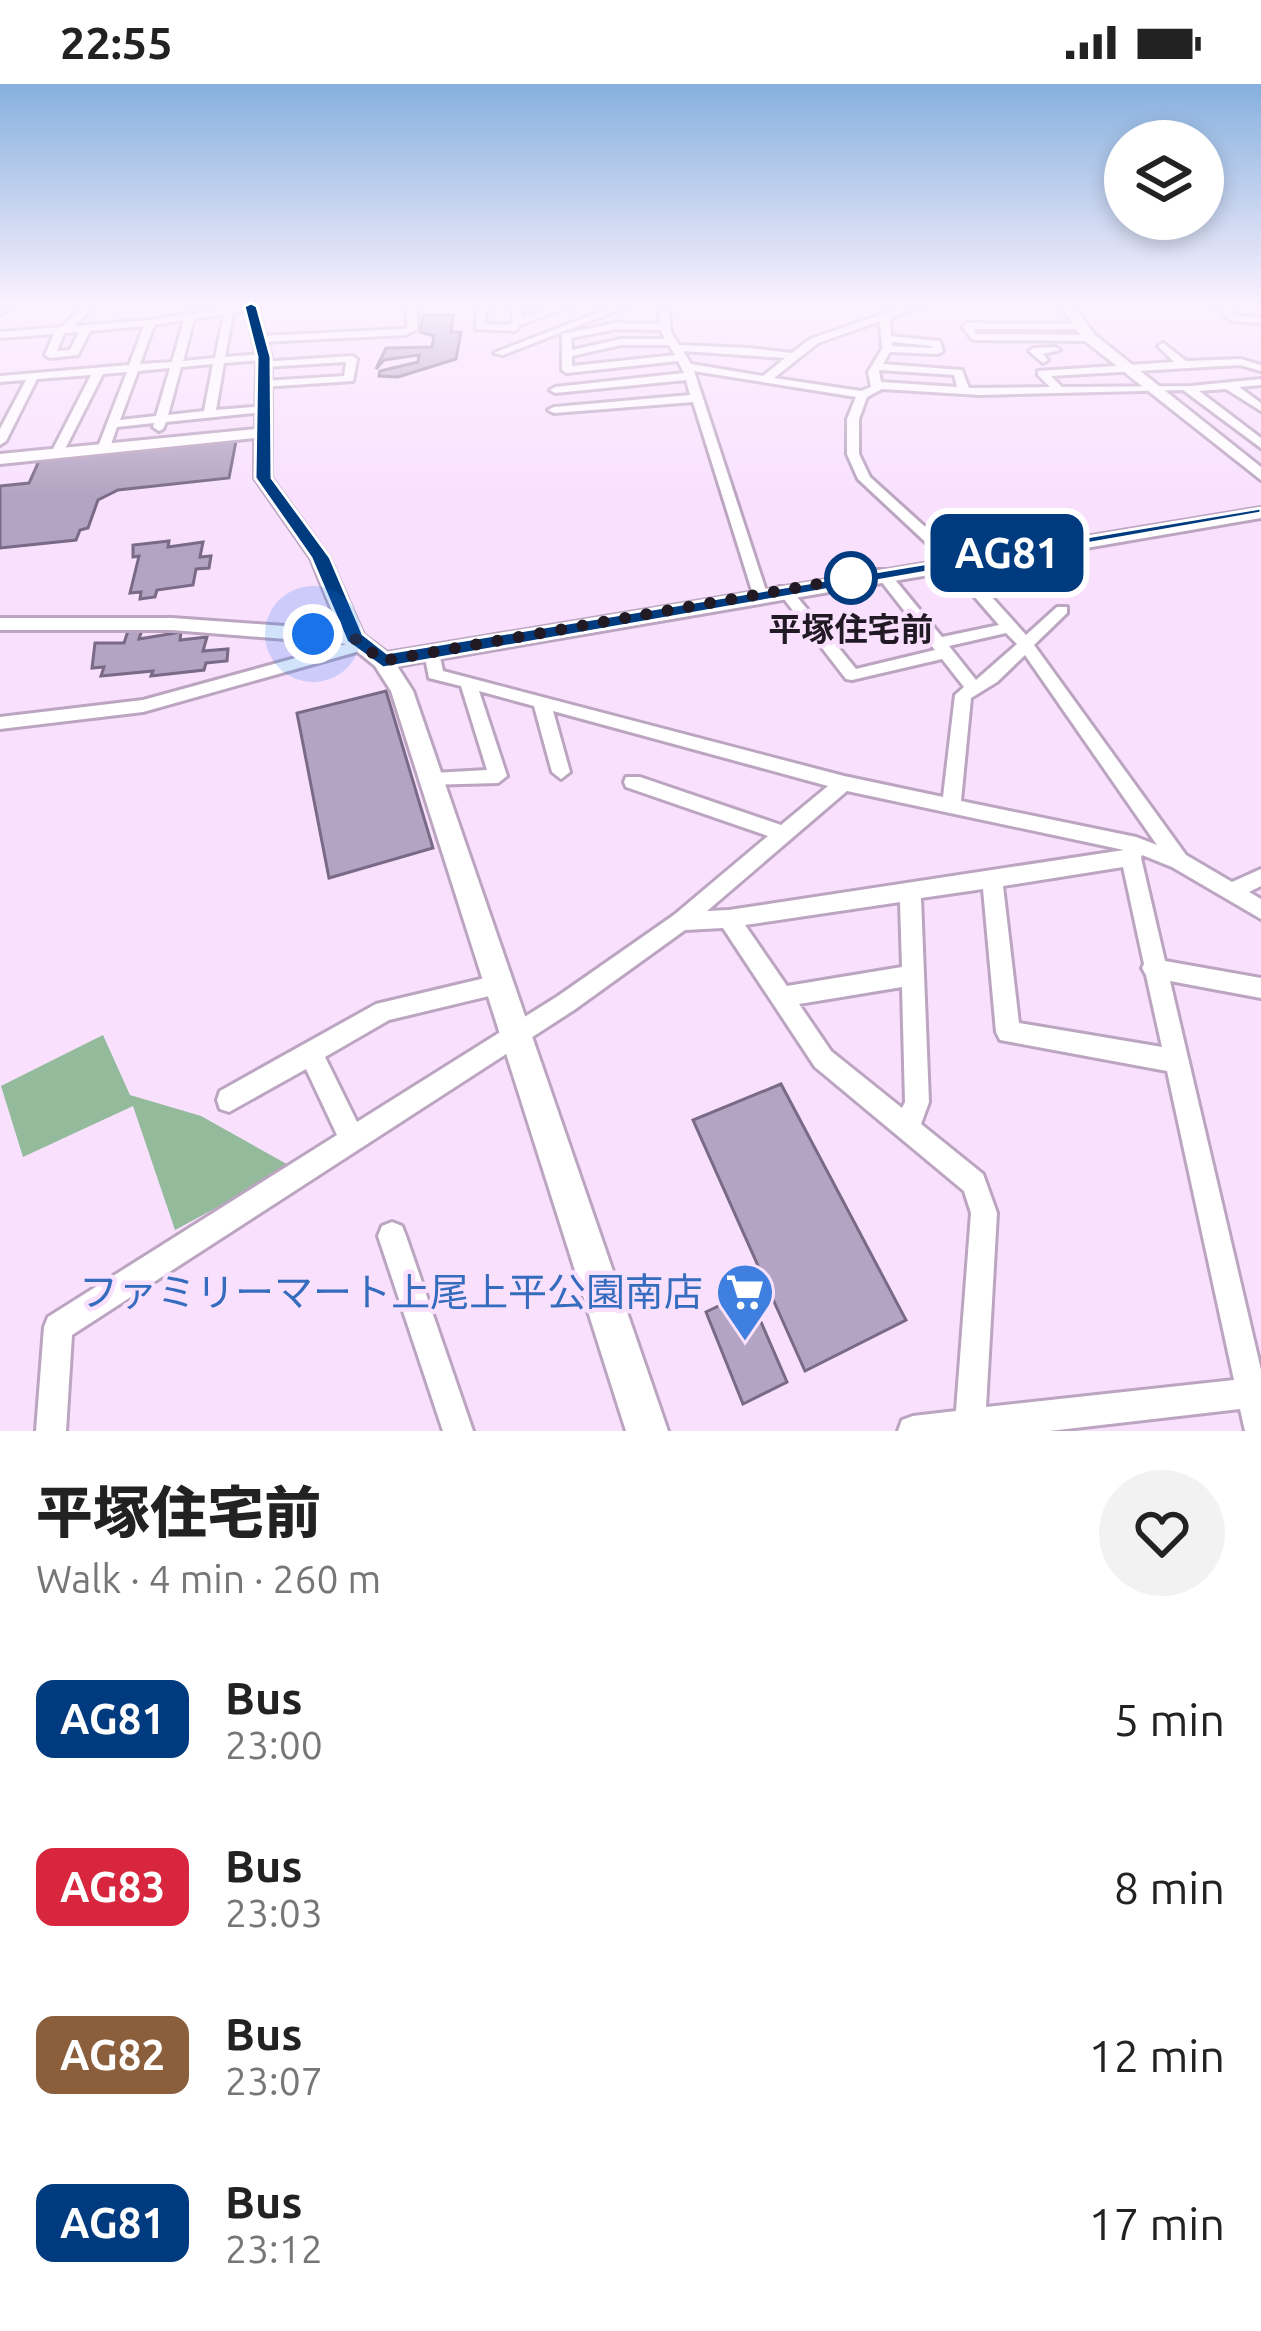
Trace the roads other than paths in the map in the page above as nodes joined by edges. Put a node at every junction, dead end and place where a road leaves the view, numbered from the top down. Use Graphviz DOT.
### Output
graph roads {
  1 [pos="135,369"];
  2 [pos="177,369"];
  3 [pos="217,369"];
  4 [pos="263,369"];
  5 [pos="351,369"];
  6 [pos="638,369"];
  7 [pos="684,369"];
  8 [pos="722,369"];
  9 [pos="780,369"];
  10 [pos="875,369"];
  11 [pos="906,369"];
  12 [pos="1112,369"];
  13 [pos="1128,369"];
  14 [pos="98,372"];
  15 [pos="33,376"];
  16 [pos="0,380"];
  17 [pos="766,380"];
  18 [pos="1261,382"];
  19 [pos="263,384"];
  20 [pos="1227,384"];
  21 [pos="877,385"];
  22 [pos="1153,388"];
  23 [pos="1189,389"];
  24 [pos="555,390"];
  25 [pos="1059,390"];
  26 [pos="964,391"];
  27 [pos="862,395"];
  28 [pos="695,398"];
  29 [pos="1261,408"];
  30 [pos="264,409"];
  31 [pos="554,410"];
  32 [pos="208,415"];
  33 [pos="113,424"];
  34 [pos="160,424"];
  35 [pos="262,433"];
  36 [pos="0,441"];
  37 [pos="1261,444"];
  38 [pos="104,447"];
  39 [pos="58,451"];
  40 [pos="0,459"];
  41 [pos="1261,475"];
  42 [pos="1261,513"];
  43 [pos="952,562"];
  44 [pos="882,573"];
  45 [pos="784,590"];
  46 [pos="760,594"];
  47 [pos="1062,610"];
  48 [pos="0,624"];
  49 [pos="1010,627"];
  50 [pos="1026,645"];
  51 [pos="366,648"];
  52 [pos="942,648"];
  53 [pos="433,652"];
  54 [pos="468,683"];
  55 [pos="974,688"];
  56 [pos="542,703"];
  57 [pos="0,724"];
  58 [pos="561,772"];
  59 [pos="433,780"];
  60 [pos="633,782"];
  61 [pos="844,783"];
  62 [pos="952,806"];
  63 [pos="784,834"];
  64 [pos="1133,851"];
  65 [pos="1179,861"];
  66 [pos="992,877"];
  67 [pos="1261,877"];
  68 [pos="910,890"];
  69 [pos="1231,892"];
  70 [pos="1261,910"];
  71 [pos="729,920"];
  72 [pos="681,921"];
  73 [pos="1153,968"];
  74 [pos="913,975"];
  75 [pos="502,984"];
  76 [pos="1261,988"];
  77 [pos="781,997"];
  78 [pos="518,1031"];
  79 [pos="311,1053"];
  80 [pos="1177,1061"];
  81 [pos="229,1100"];
  82 [pos="907,1128"];
  83 [pos="351,1138"];
  84 [pos="392,1236"];
  85 [pos="1258,1392"];
  86 [pos="970,1424"];
  87 [pos="51,1431"];
  88 [pos="458,1431"];
  89 [pos="647,1431"];
  90 [pos="913,1431"];
  91 [pos="1260,1431"];
  1 -- 14 [label="street"];
  1 -- 33 [label="street"];
  2 -- 34 [label="street"];
  3 -- 32 [label="street"];
  4 -- 19 [label="street"];
  5 -- 19 [label="street"];
  6 -- 24 [label="street"];
  7 -- 28 [label="street"];
  8 -- 17 [label="street"];
  9 -- 17 [label="street"];
  10 -- 21 [label="street"];
  11 -- 26 [label="street"];
  12 -- 25 [label="street"];
  13 -- 22 [label="street"];
  14 -- 15 [label="street"];
  14 -- 39 [label="street"];
  15 -- 16 [label="street"];
  15 -- 36 [label="street"];
  17 -- 27 [label="street"];
  18 -- 20 [label="street"];
  19 -- 30 [label="street"];
  20 -- 23 [label="street"];
  20 -- 29 [label="street"];
  21 -- 26 [label="street"];
  21 -- 27 [label="street"];
  22 -- 23 [label="street"];
  22 -- 25 [label="street"];
  22 -- 41 [label="street"];
  23 -- 37 [label="street"];
  25 -- 26 [label="street"];
  27 -- 43 [label="street"];
  28 -- 31 [label="street"];
  28 -- 46 [label="street"];
  30 -- 32 [label="street"];
  30 -- 35 [label="street"];
  32 -- 34 [label="street"];
  33 -- 34 [label="street"];
  33 -- 38 [label="street"];
  35 -- 38 [label="street"];
  35 -- 51 [label="street"];
  38 -- 39 [label="street"];
  39 -- 40 [label="street"];
  42 -- 43 [label="street"];
  43 -- 44 [label="street"];
  43 -- 49 [label="street"];
  44 -- 45 [label="street"];
  44 -- 52 [label="street"];
  45 -- 46 [label="street"];
  45 -- 52 [label="street"];
  46 -- 53 [label="street"];
  47 -- 50 [label="street"];
  48 -- 51 [label="street"];
  49 -- 50 [label="street"];
  49 -- 52 [label="street"];
  50 -- 55 [label="street"];
  50 -- 65 [label="street"];
  51 -- 53 [label="street"];
  51 -- 57 [label="street"];
  51 -- 59 [label="street"];
  52 -- 55 [label="street"];
  53 -- 54 [label="street"];
  54 -- 56 [label="street"];
  54 -- 59 [label="street"];
  55 -- 62 [label="street"];
  56 -- 58 [label="street"];
  56 -- 61 [label="street"];
  59 -- 75 [label="street"];
  60 -- 63 [label="street"];
  61 -- 62 [label="street"];
  61 -- 63 [label="street"];
  62 -- 64 [label="street"];
  63 -- 72 [label="street"];
  64 -- 65 [label="street"];
  64 -- 66 [label="street"];
  64 -- 73 [label="street"];
  65 -- 69 [label="street"];
  66 -- 68 [label="street"];
  66 -- 80 [label="street"];
  67 -- 69 [label="street"];
  68 -- 71 [label="street"];
  68 -- 74 [label="street"];
  69 -- 70 [label="street"];
  71 -- 72 [label="street"];
  71 -- 77 [label="street"];
  72 -- 78 [label="street"];
  73 -- 76 [label="street"];
  73 -- 80 [label="street"];
  74 -- 77 [label="street"];
  74 -- 82 [label="street"];
  75 -- 78 [label="street"];
  75 -- 79 [label="street"];
  77 -- 82 [label="street"];
  78 -- 83 [label="street"];
  78 -- 89 [label="street"];
  79 -- 81 [label="street"];
  79 -- 83 [label="street"];
  80 -- 85 [label="street"];
  82 -- 86 [label="street"];
  83 -- 87 [label="street"];
  84 -- 88 [label="street"];
  85 -- 86 [label="street"];
  85 -- 91 [label="street"];
  86 -- 90 [label="street"];
}
